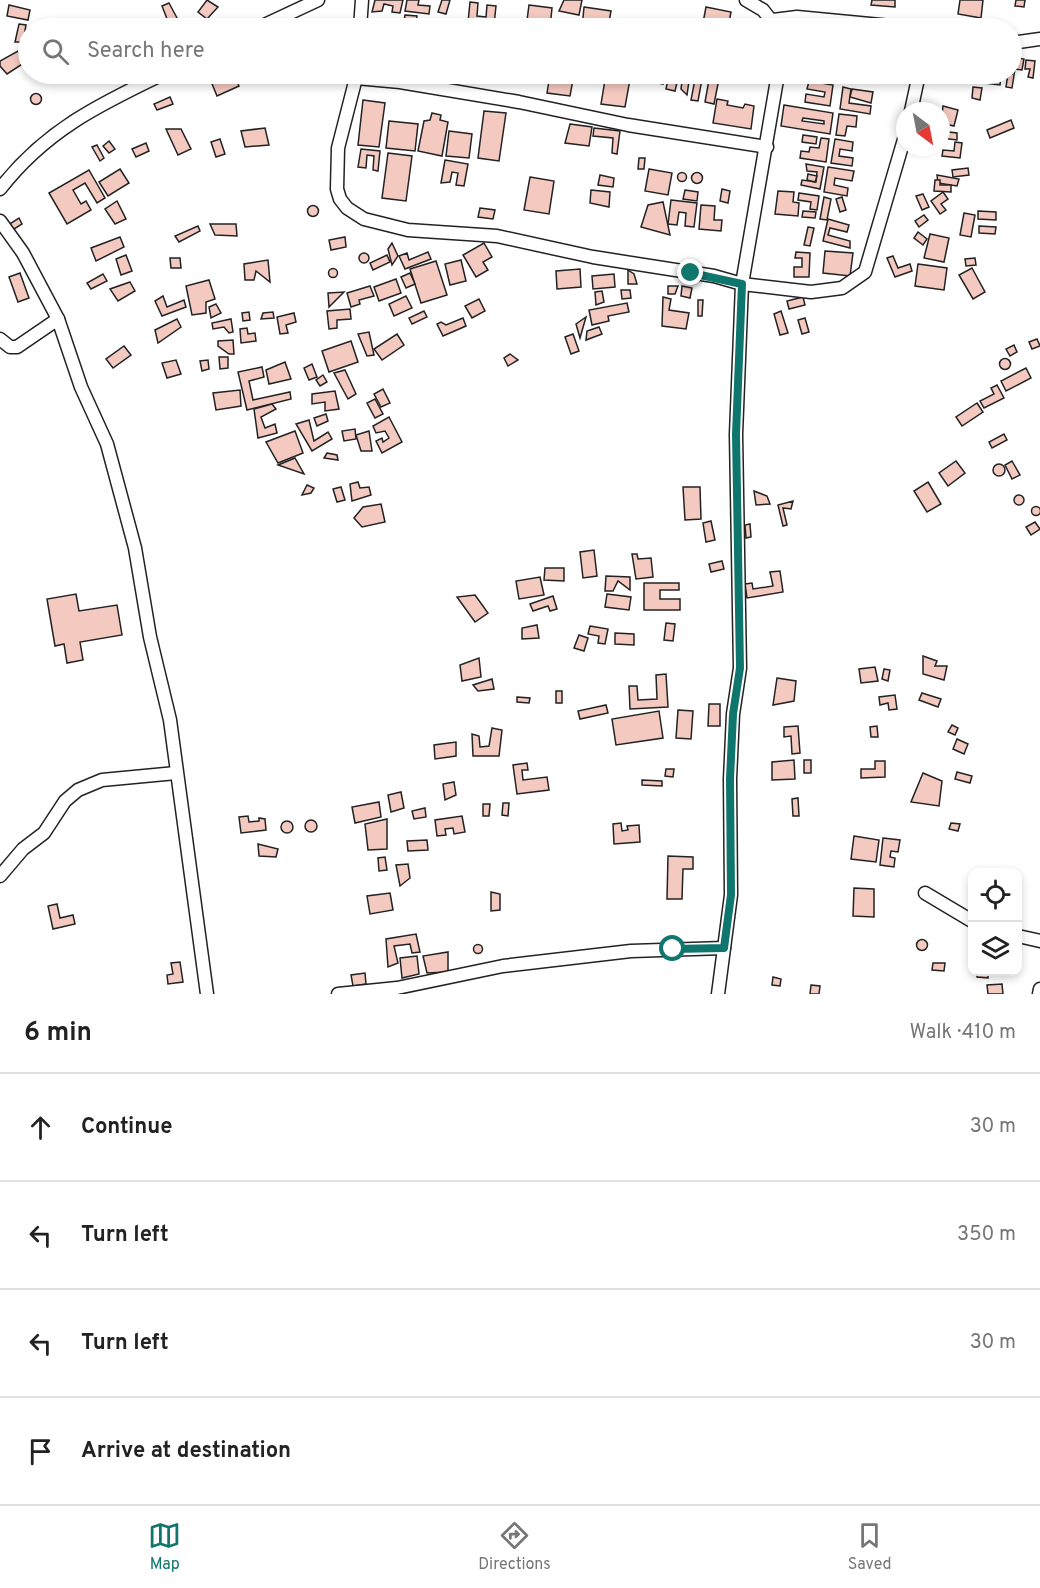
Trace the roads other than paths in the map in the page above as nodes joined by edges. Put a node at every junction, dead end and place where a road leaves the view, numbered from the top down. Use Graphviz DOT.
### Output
graph roads {
  1 [pos="318,0"];
  2 [pos="362,0"];
  3 [pos="746,0"];
  4 [pos="279,18"];
  5 [pos="361,18"];
  6 [pos="770,18"];
  7 [pos="1040,39"];
  8 [pos="1022,41"];
  9 [pos="144,84"];
  10 [pos="353,84"];
  11 [pos="408,84"];
  12 [pos="776,84"];
  13 [pos="917,84"];
  14 [pos="913,102"];
  15 [pos="767,147"];
  16 [pos="899,156"];
  17 [pos="0,189"];
  18 [pos="0,221"];
  19 [pos="742,284"];
  20 [pos="58,319"];
  21 [pos="0,339"];
  22 [pos="176,773"];
  23 [pos="0,876"];
  24 [pos="925,893"];
  25 [pos="968,919"];
  26 [pos="1022,937"];
  27 [pos="1040,941"];
  28 [pos="724,948"];
  29 [pos="1040,989"];
  30 [pos="207,994"];
  31 [pos="338,994"];
  32 [pos="718,994"];
  33 [pos="1039,994"];
  1 -- 4 [label="street"];
  2 -- 5 [label="street"];
  3 -- 6 [label="street"];
  7 -- 8 [label="street"];
  9 -- 17 [label="street"];
  10 -- 19 [label="street"];
  11 -- 15 [label="street"];
  12 -- 15 [label="street"];
  13 -- 14 [label="street"];
  15 -- 19 [label="street"];
  16 -- 19 [label="street"];
  18 -- 20 [label="street"];
  19 -- 28 [label="street"];
  20 -- 21 [label="street"];
  20 -- 22 [label="street"];
  22 -- 23 [label="street"];
  22 -- 30 [label="street"];
  24 -- 25 [label="street"];
  26 -- 27 [label="street"];
  28 -- 31 [label="street"];
  28 -- 32 [label="street"];
  29 -- 33 [label="street"];
}
